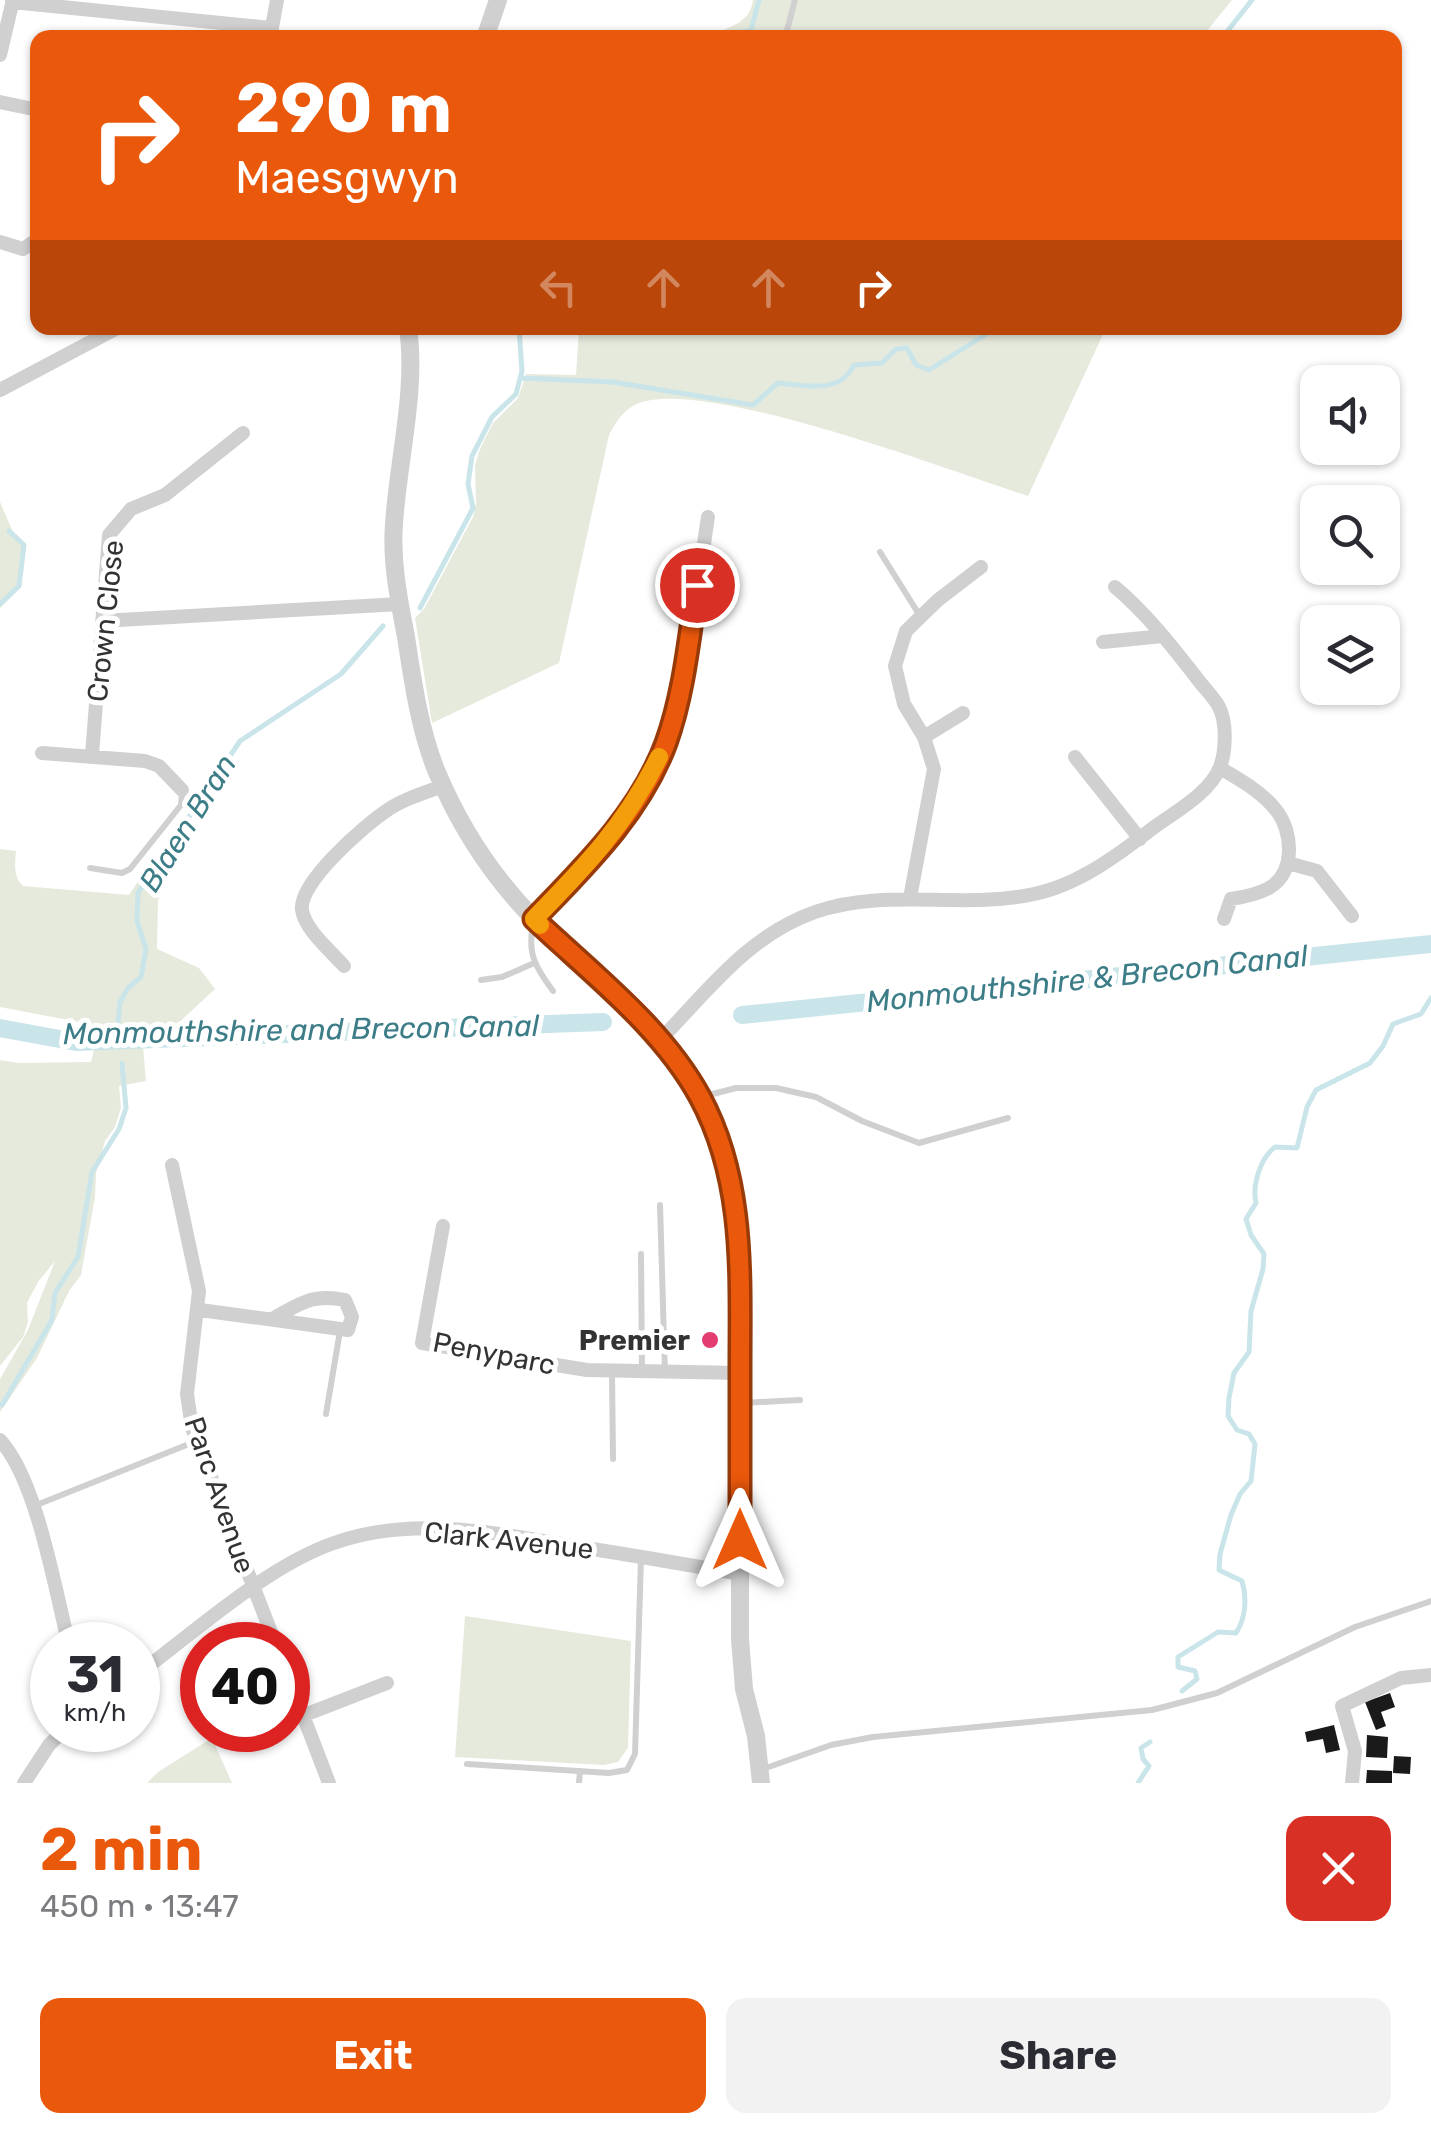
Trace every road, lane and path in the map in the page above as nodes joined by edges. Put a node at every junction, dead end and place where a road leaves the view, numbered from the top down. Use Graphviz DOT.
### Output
graph roads {
  1 [pos="277,0"];
  2 [pos="498,0"];
  3 [pos="795,0"];
  4 [pos="13,1"];
  5 [pos="247,30"];
  6 [pos="272,30"];
  7 [pos="488,30"];
  8 [pos="787,30"];
  9 [pos="0,55"];
  10 [pos="0,102"];
  11 [pos="30,108"];
  12 [pos="0,242"];
  13 [pos="30,244"];
  14 [pos="103,335"];
  15 [pos="408,335"];
  16 [pos="0,390"];
  17 [pos="243,433"];
  18 [pos="708,518"];
  19 [pos="880,552"];
  20 [pos="981,566"];
  21 [pos="1114,587"];
  22 [pos="400,604"];
  23 [pos="920,617"];
  24 [pos="102,621"];
  25 [pos="1164,636"];
  26 [pos="1103,642"];
  27 [pos="963,713"];
  28 [pos="924,737"];
  29 [pos="42,754"];
  30 [pos="92,755"];
  31 [pos="1075,758"];
  32 [pos="1220,768"];
  33 [pos="443,786"];
  34 [pos="182,790"];
  35 [pos="1140,839"];
  36 [pos="1288,863"];
  37 [pos="90,868"];
  38 [pos="910,898"];
  39 [pos="1352,916"];
  40 [pos="534,919"];
  41 [pos="1224,919"];
  42 [pos="532,964"];
  43 [pos="344,966"];
  44 [pos="482,980"];
  45 [pos="553,991"];
  46 [pos="658,1041"];
  47 [pos="700,1097"];
  48 [pos="1008,1118"];
  49 [pos="172,1165"];
  50 [pos="660,1205"];
  51 [pos="443,1226"];
  52 [pos="641,1254"];
  53 [pos="200,1310"];
  54 [pos="272,1319"];
  55 [pos="340,1329"];
  56 [pos="612,1372"];
  57 [pos="642,1373"];
  58 [pos="666,1373"];
  59 [pos="740,1373"];
  60 [pos="800,1400"];
  61 [pos="740,1403"];
  62 [pos="326,1414"];
  63 [pos="0,1440"];
  64 [pos="196,1442"];
  65 [pos="613,1459"];
  66 [pos="33,1506"];
  67 [pos="642,1556"];
  68 [pos="741,1574"];
  69 [pos="253,1588"];
  70 [pos="1431,1600"];
  71 [pos="63,1622"];
  72 [pos="267,1622"];
  73 [pos="160,1658"];
  74 [pos="1431,1675"];
  75 [pos="387,1683"];
  76 [pos="310,1713"];
  77 [pos="310,1736"];
  78 [pos="47,1752"];
  79 [pos="467,1764"];
  80 [pos="580,1771"];
  81 [pos="761,1776"];
  82 [pos="24,1783"];
  83 [pos="329,1783"];
  84 [pos="579,1783"];
  85 [pos="1352,1783"];
  1 -- 6 [label="street"];
  2 -- 7 [label="street"];
  3 -- 8 [label="lane"];
  4 -- 5 [label="street"];
  4 -- 9 [label="street"];
  10 -- 11 [label="street"];
  12 -- 13 [label="street"];
  14 -- 16 [label="street"];
  15 -- 22 [label="street"];
  17 -- 24 [label="street, Crown Close"];
  18 -- 40 [label="street"];
  19 -- 23 [label="lane"];
  20 -- 23 [label="street"];
  21 -- 25 [label="street"];
  22 -- 24 [label="street"];
  22 -- 33 [label="street"];
  23 -- 28 [label="street"];
  24 -- 30 [label="street, Crown Close"];
  25 -- 26 [label="street"];
  25 -- 32 [label="street"];
  27 -- 28 [label="street"];
  28 -- 38 [label="street"];
  29 -- 30 [label="street"];
  30 -- 34 [label="street"];
  31 -- 35 [label="street"];
  32 -- 35 [label="street"];
  32 -- 36 [label="street"];
  33 -- 40 [label="street"];
  33 -- 43 [label="street"];
  34 -- 37 [label="lane"];
  35 -- 38 [label="street"];
  36 -- 39 [label="street"];
  36 -- 41 [label="street"];
  38 -- 46 [label="street"];
  40 -- 42 [label="lane"];
  40 -- 46 [label="street"];
  42 -- 44 [label="lane"];
  42 -- 45 [label="lane"];
  46 -- 47 [label="street"];
  47 -- 48 [label="lane"];
  47 -- 59 [label="street"];
  49 -- 53 [label="street, Parc Avenue"];
  50 -- 58 [label="lane"];
  51 -- 56 [label="street, Penyparc"];
  52 -- 57 [label="lane"];
  53 -- 54 [label="street"];
  53 -- 64 [label="street, Parc Avenue"];
  54 -- 55 [label="street"];
  54 -- 55 [label="street"];
  55 -- 62 [label="lane"];
  56 -- 57 [label="street, Penyparc"];
  56 -- 65 [label="lane"];
  57 -- 58 [label="street, Penyparc"];
  58 -- 59 [label="street, Penyparc"];
  59 -- 61 [label="street"];
  60 -- 61 [label="lane"];
  61 -- 68 [label="street"];
  63 -- 66 [label="street"];
  64 -- 66 [label="lane"];
  64 -- 69 [label="street, Parc Avenue"];
  66 -- 71 [label="street"];
  67 -- 68 [label="street, Clark Avenue"];
  67 -- 69 [label="street, Clark Avenue"];
  67 -- 80 [label="lane"];
  68 -- 81 [label="street"];
  69 -- 72 [label="street, Parc Avenue"];
  69 -- 73 [label="street, Clark Avenue"];
  70 -- 81 [label="lane"];
  74 -- 85 [label="street"];
  75 -- 76 [label="street"];
  77 -- 83 [label="street"];
  78 -- 82 [label="street"];
  79 -- 80 [label="lane"];
  80 -- 84 [label="lane"];
}
